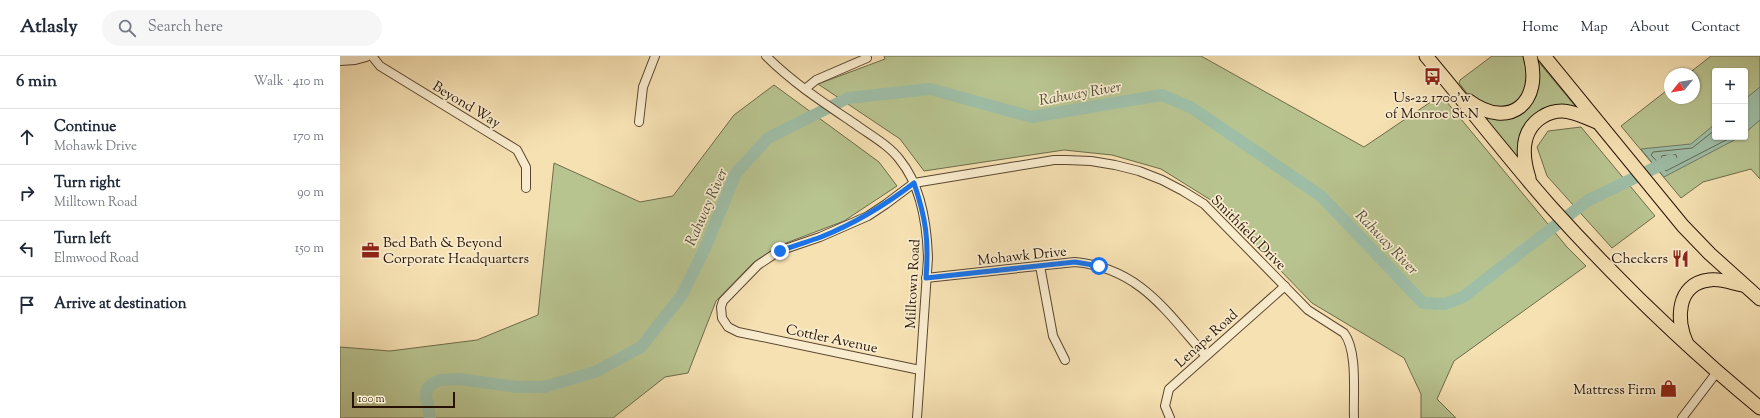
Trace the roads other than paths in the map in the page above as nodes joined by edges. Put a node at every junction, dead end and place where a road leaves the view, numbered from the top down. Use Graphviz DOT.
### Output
graph roads {
  1 [pos="366,56"];
  2 [pos="372,56"];
  3 [pos="655,56"];
  4 [pos="766,56"];
  5 [pos="1426,56"];
  6 [pos="1530,56"];
  7 [pos="1544,56"];
  8 [pos="867,58"];
  9 [pos="340,60"];
  10 [pos="805,89"];
  11 [pos="1455,91"];
  12 [pos="639,122"];
  13 [pos="1599,123"];
  14 [pos="914,183"];
  15 [pos="1531,183"];
  16 [pos="526,188"];
  17 [pos="1040,266"];
  18 [pos="926,278"];
  19 [pos="1285,286"];
  20 [pos="1744,286"];
  21 [pos="1760,299"];
  22 [pos="1688,346"];
  23 [pos="1205,355"];
  24 [pos="1065,360"];
  25 [pos="920,370"];
  26 [pos="1718,372"];
  27 [pos="1760,408"];
  28 [pos="918,418"];
  29 [pos="1170,418"];
  30 [pos="1354,418"];
  31 [pos="1682,418"];
  1 -- 9 [label="street"];
  2 -- 16 [label="street, Beyond Way"];
  3 -- 12 [label="street"];
  4 -- 10 [label="street, Milltown Road"];
  5 -- 11 [label="highway"];
  6 -- 11 [label="highway"];
  7 -- 13 [label="highway"];
  8 -- 10 [label="street"];
  10 -- 14 [label="street, Milltown Road"];
  11 -- 15 [label="highway"];
  13 -- 15 [label="highway"];
  13 -- 20 [label="highway"];
  14 -- 18 [label="street, Milltown Road"];
  14 -- 19 [label="street, Smithfield Drive"];
  14 -- 25 [label="street, Cottler Avenue"];
  15 -- 22 [label="highway"];
  17 -- 18 [label="street, Mohawk Drive"];
  17 -- 23 [label="street, Mohawk Drive"];
  17 -- 24 [label="street"];
  18 -- 25 [label="street, Milltown Road"];
  19 -- 23 [label="street, Lenape Road"];
  19 -- 30 [label="street, Smithfield Drive"];
  20 -- 21 [label="highway"];
  20 -- 22 [label="highway"];
  22 -- 26 [label="highway"];
  23 -- 29 [label="street, Lenape Road"];
  25 -- 28 [label="street, Milltown Road"];
  26 -- 27 [label="highway"];
  26 -- 31 [label="street"];
}
